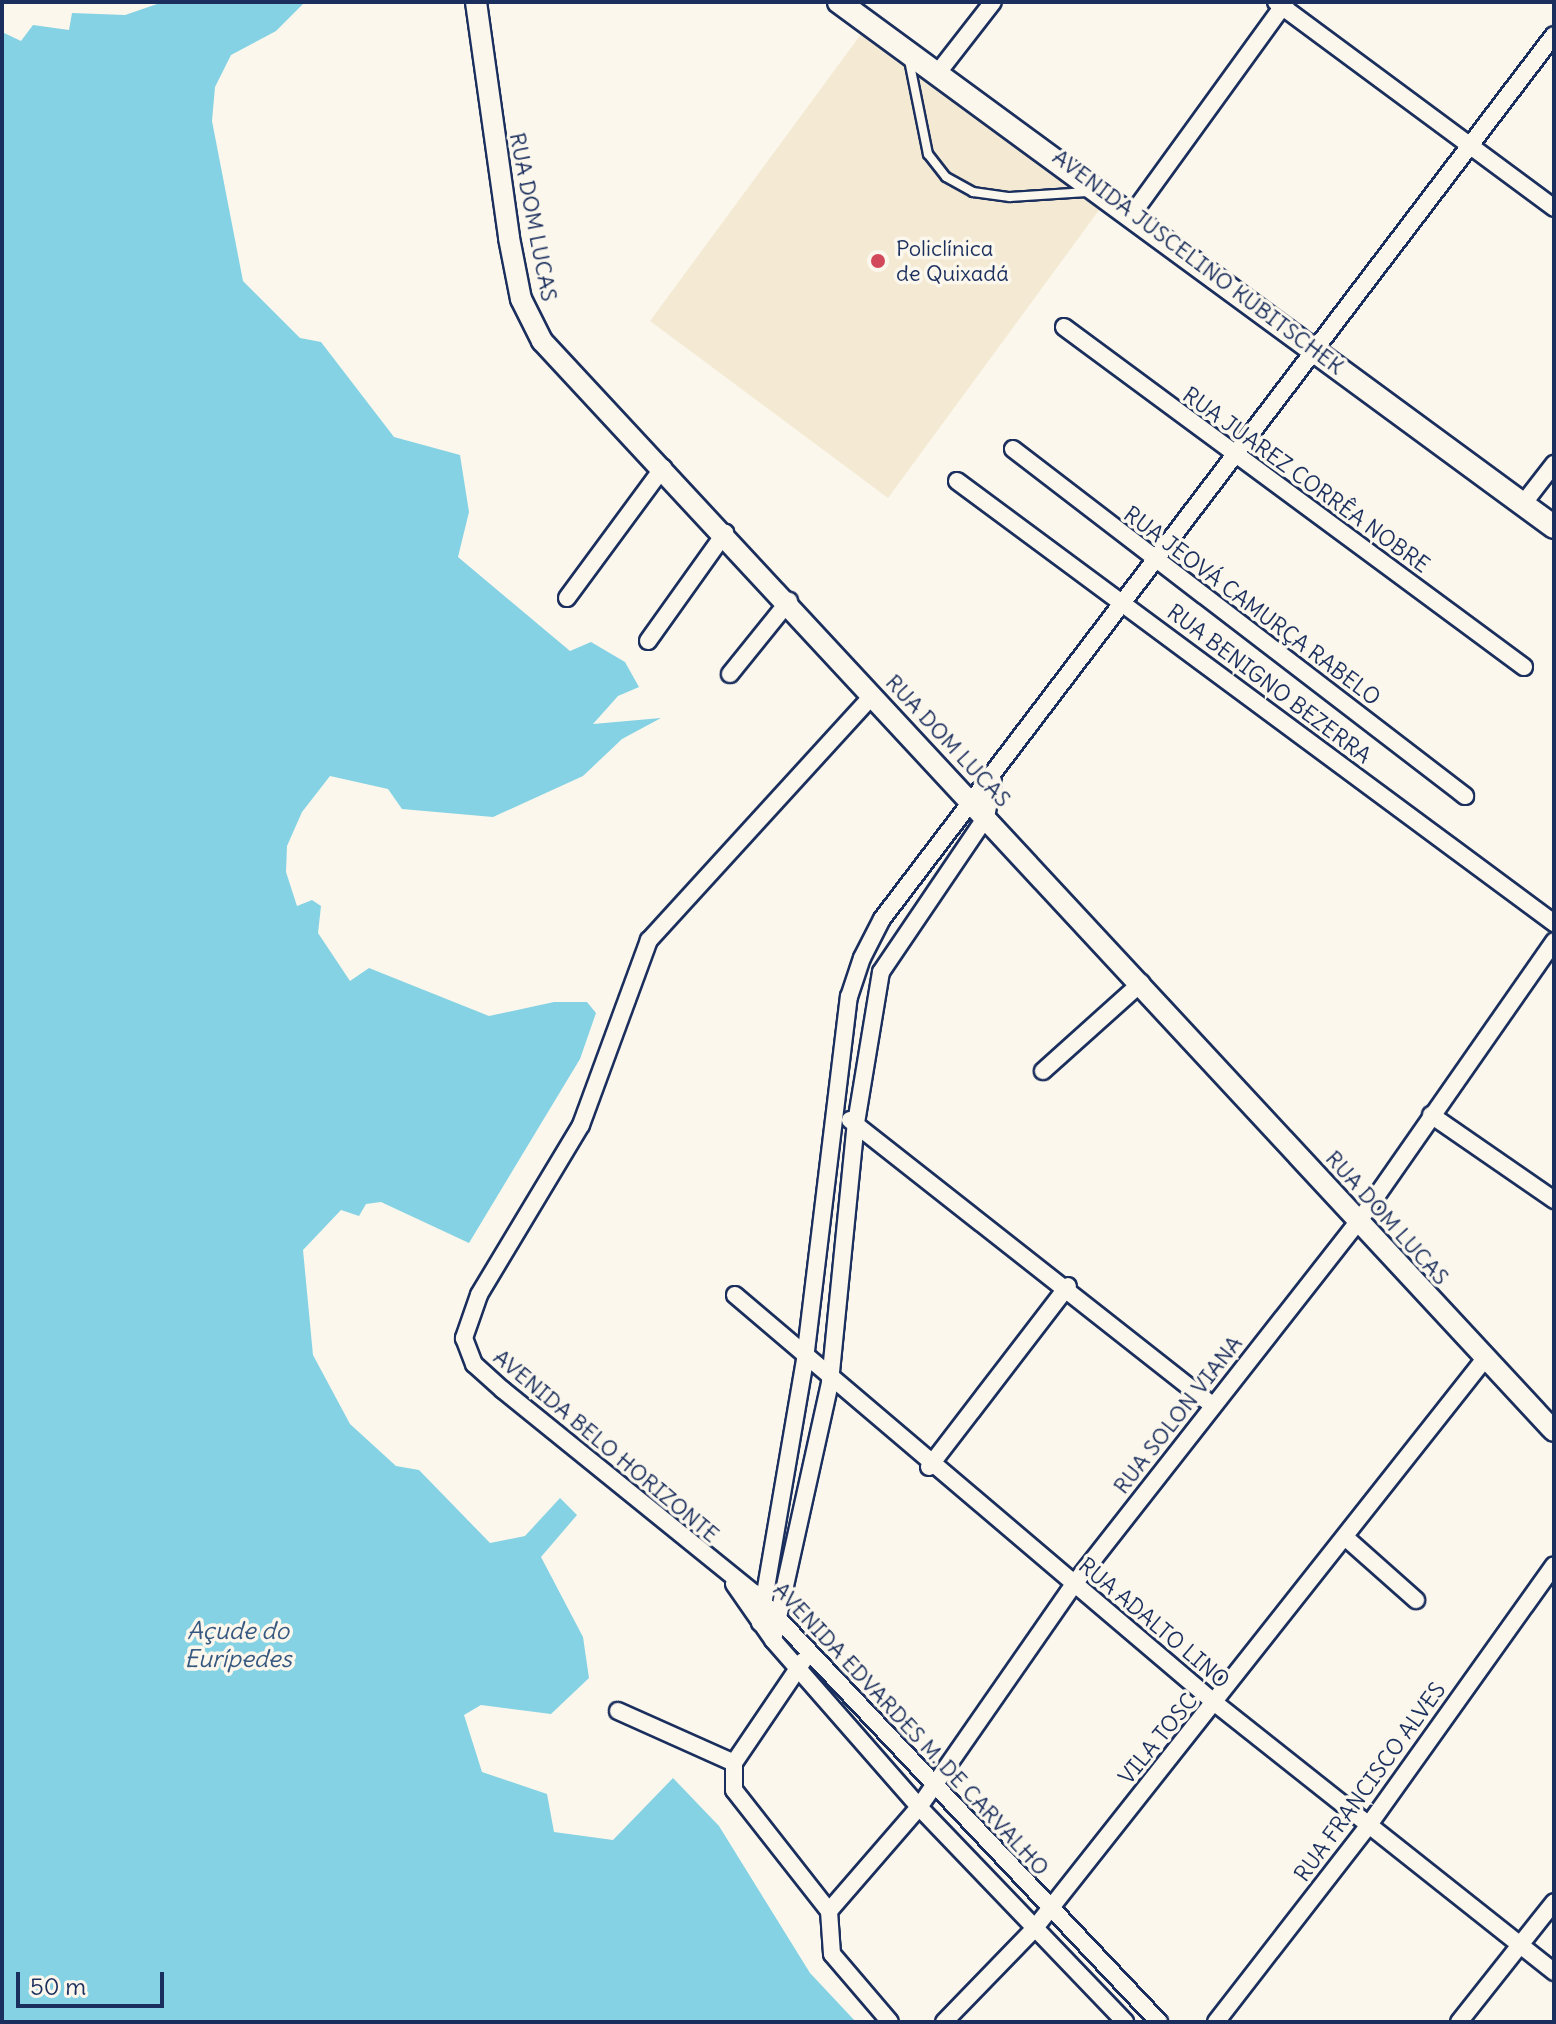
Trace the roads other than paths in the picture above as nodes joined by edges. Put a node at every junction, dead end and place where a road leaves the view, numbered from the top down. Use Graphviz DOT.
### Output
graph roads {
  1 [pos="476,2"];
  2 [pos="839,2"];
  3 [pos="993,2"];
  4 [pos="1282,4"];
  5 [pos="1554,35"];
  6 [pos="907,48"];
  7 [pos="940,70"];
  8 [pos="1471,146"];
  9 [pos="1103,191"];
  10 [pos="1554,208"];
  11 [pos="1133,213"];
  12 [pos="1064,327"];
  13 [pos="1314,349"];
  14 [pos="1013,449"];
  15 [pos="1231,454"];
  16 [pos="1554,464"];
  17 [pos="663,468"];
  18 [pos="957,481"];
  19 [pos="1523,504"];
  20 [pos="1554,527"];
  21 [pos="725,533"];
  22 [pos="1156,561"];
  23 [pos="567,598"];
  24 [pos="789,601"];
  25 [pos="1124,603"];
  26 [pos="648,641"];
  27 [pos="1524,667"];
  28 [pos="730,674"];
  29 [pos="872,696"];
  30 [pos="994,779"];
  31 [pos="1465,796"];
  32 [pos="971,801"];
  33 [pos="986,817"];
  34 [pos="1554,923"];
  35 [pos="1554,941"];
  36 [pos="862,958"];
  37 [pos="881,972"];
  38 [pos="1141,983"];
  39 [pos="1043,1071"];
  40 [pos="837,1114"];
  41 [pos="1431,1115"];
  42 [pos="856,1123"];
  43 [pos="1554,1200"];
  44 [pos="1359,1221"];
  45 [pos="811,1265"];
  46 [pos="840,1271"];
  47 [pos="1068,1286"];
  48 [pos="735,1295"];
  49 [pos="805,1359"];
  50 [pos="1483,1361"];
  51 [pos="830,1382"];
  52 [pos="1213,1406"];
  53 [pos="1554,1431"];
  54 [pos="929,1467"];
  55 [pos="1345,1537"];
  56 [pos="1554,1565"];
  57 [pos="734,1584"];
  58 [pos="1074,1584"];
  59 [pos="1416,1600"];
  60 [pos="764,1604"];
  61 [pos="780,1619"];
  62 [pos="760,1623"];
  63 [pos="773,1640"];
  64 [pos="807,1648"];
  65 [pos="800,1670"];
  66 [pos="1215,1703"];
  67 [pos="618,1711"];
  68 [pos="734,1763"];
  69 [pos="934,1786"];
  70 [pos="919,1807"];
  71 [pos="1368,1826"];
  72 [pos="1554,1902"];
  73 [pos="1050,1910"];
  74 [pos="829,1911"];
  75 [pos="1034,1929"];
  76 [pos="1520,1946"];
  77 [pos="1554,1972"];
  78 [pos="890,2022"];
  79 [pos="944,2022"];
  80 [pos="1125,2022"];
  81 [pos="1159,2022"];
  82 [pos="1216,2022"];
  83 [pos="1459,2022"];
  1 -- 17 [label="street, RUA DOM LUCAS"];
  2 -- 6 [label="main road, AVENIDA JUSCELINO KUBITSCHEK"];
  3 -- 7 [label="street"];
  4 -- 8 [label="street"];
  4 -- 11 [label="street"];
  5 -- 8 [label="street"];
  6 -- 7 [label="main road, AVENIDA JUSCELINO KUBITSCHEK"];
  6 -- 9 [label="lane"];
  7 -- 9 [label="main road, AVENIDA JUSCELINO KUBITSCHEK"];
  8 -- 10 [label="street"];
  8 -- 13 [label="street"];
  9 -- 11 [label="main road, AVENIDA JUSCELINO KUBITSCHEK"];
  11 -- 13 [label="main road, AVENIDA JUSCELINO KUBITSCHEK"];
  12 -- 15 [label="street, RUA JUAREZ CORRÊA NOBRE"];
  13 -- 15 [label="street"];
  13 -- 19 [label="main road, AVENIDA JUSCELINO KUBITSCHEK"];
  14 -- 22 [label="street, RUA JEOVÁ CAMURÇA RABELO"];
  15 -- 22 [label="street"];
  15 -- 27 [label="street, RUA JUAREZ CORRÊA NOBRE"];
  16 -- 19 [label="street"];
  17 -- 21 [label="street, RUA DOM LUCAS"];
  17 -- 23 [label="street"];
  18 -- 25 [label="street, RUA BENIGNO BEZERRA"];
  19 -- 20 [label="main road, AVENIDA JUSCELINO KUBITSCHEK"];
  21 -- 24 [label="street, RUA DOM LUCAS"];
  21 -- 26 [label="street"];
  22 -- 25 [label="street"];
  22 -- 31 [label="street, RUA JEOVÁ CAMURÇA RABELO"];
  24 -- 28 [label="street"];
  24 -- 29 [label="street, RUA DOM LUCAS"];
  25 -- 30 [label="street"];
  25 -- 34 [label="street, RUA BENIGNO BEZERRA"];
  29 -- 32 [label="street, RUA DOM LUCAS"];
  29 -- 57 [label="street, AVENIDA BELO HORIZONTE"];
  30 -- 32 [label="street"];
  30 -- 33 [label="street"];
  32 -- 33 [label="street, RUA DOM LUCAS"];
  32 -- 36 [label="street"];
  33 -- 37 [label="street"];
  33 -- 38 [label="street, RUA DOM LUCAS"];
  35 -- 41 [label="street, RUA SOLON VIANA"];
  36 -- 37 [label="street"];
  36 -- 40 [label="street"];
  37 -- 42 [label="street"];
  38 -- 39 [label="street"];
  38 -- 44 [label="street, RUA DOM LUCAS"];
  40 -- 42 [label="street"];
  40 -- 45 [label="street"];
  41 -- 43 [label="street"];
  41 -- 44 [label="street, RUA SOLON VIANA"];
  42 -- 46 [label="street"];
  42 -- 47 [label="street"];
  44 -- 50 [label="street, RUA DOM LUCAS"];
  44 -- 52 [label="street, RUA SOLON VIANA"];
  45 -- 46 [label="street"];
  45 -- 49 [label="street"];
  46 -- 51 [label="street"];
  47 -- 52 [label="street"];
  47 -- 54 [label="street"];
  48 -- 49 [label="street, RUA ADALTO LINO"];
  49 -- 51 [label="street, RUA ADALTO LINO"];
  49 -- 60 [label="street"];
  50 -- 53 [label="street, RUA DOM LUCAS"];
  50 -- 55 [label="street, VILA TOSC"];
  51 -- 54 [label="street, RUA ADALTO LINO"];
  51 -- 61 [label="street"];
  52 -- 58 [label="street, RUA SOLON VIANA"];
  54 -- 58 [label="street, RUA ADALTO LINO"];
  55 -- 59 [label="street"];
  55 -- 66 [label="street, VILA TOSC"];
  56 -- 71 [label="street, RUA FRANCISCO ALVES"];
  57 -- 60 [label="street, AVENIDA EDVARDES M. DE CARVALHO"];
  57 -- 62 [label="street, AVENIDA EDVARDES M. DE CARVALHO"];
  58 -- 66 [label="street, RUA ADALTO LINO"];
  58 -- 69 [label="street, RUA SOLON VIANA"];
  60 -- 61 [label="street, AVENIDA EDVARDES M. DE CARVALHO"];
  60 -- 62 [label="street"];
  61 -- 63 [label="street"];
  61 -- 64 [label="street, AVENIDA EDVARDES M. DE CARVALHO"];
  62 -- 63 [label="street, AVENIDA EDVARDES M. DE CARVALHO"];
  63 -- 65 [label="street, AVENIDA EDVARDES M. DE CARVALHO"];
  64 -- 65 [label="street"];
  64 -- 69 [label="street, AVENIDA EDVARDES M. DE CARVALHO"];
  65 -- 68 [label="street"];
  65 -- 70 [label="street, AVENIDA EDVARDES M. DE CARVALHO"];
  66 -- 71 [label="street, RUA ADALTO LINO"];
  66 -- 73 [label="street, VILA TOSC"];
  67 -- 68 [label="street"];
  68 -- 74 [label="street"];
  69 -- 70 [label="street, RUA SOLON VIANA"];
  69 -- 73 [label="street, AVENIDA EDVARDES M. DE CARVALHO"];
  70 -- 74 [label="street, RUA SOLON VIANA"];
  70 -- 75 [label="street, AVENIDA EDVARDES M. DE CARVALHO"];
  71 -- 76 [label="street, RUA ADALTO LINO"];
  71 -- 82 [label="street, RUA FRANCISCO ALVES"];
  72 -- 76 [label="street"];
  73 -- 75 [label="street, VILA TOSC"];
  73 -- 81 [label="street, AVENIDA EDVARDES M. DE CARVALHO"];
  74 -- 78 [label="street"];
  75 -- 79 [label="street, VILA TOSC"];
  75 -- 80 [label="street, AVENIDA EDVARDES M. DE CARVALHO"];
  76 -- 77 [label="street, RUA ADALTO LINO"];
  76 -- 83 [label="street"];
}
